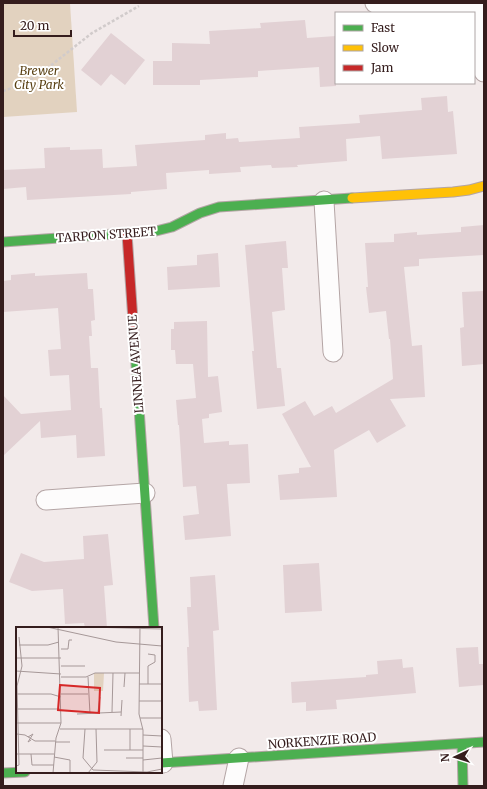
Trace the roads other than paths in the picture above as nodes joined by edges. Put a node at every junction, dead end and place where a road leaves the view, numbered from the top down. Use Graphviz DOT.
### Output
graph roads {
  1 [pos="375,3"];
  2 [pos="479,4"];
  3 [pos="484,72"];
  4 [pos="484,186"];
  5 [pos="324,201"];
  6 [pos="128,234"];
  7 [pos="3,242"];
  8 [pos="334,352"];
  9 [pos="145,493"];
  10 [pos="46,500"];
  11 [pos="154,627"];
  12 [pos="484,742"];
  13 [pos="462,744"];
  14 [pos="239,758"];
  15 [pos="162,763"];
  16 [pos="16,772"];
  17 [pos="3,773"];
  18 [pos="232,786"];
  19 [pos="463,786"];
  1 -- 2 [label="street"];
  2 -- 3 [label="street"];
  4 -- 5 [label="street, TARPON STREET"];
  5 -- 6 [label="street, TARPON STREET"];
  5 -- 8 [label="street"];
  6 -- 7 [label="street, TARPON STREET"];
  6 -- 9 [label="street, LINNEA AVENUE"];
  9 -- 10 [label="street"];
  9 -- 11 [label="street, LINNEA AVENUE"];
  12 -- 13 [label="street, NORKENZIE ROAD"];
  13 -- 14 [label="street, NORKENZIE ROAD"];
  13 -- 19 [label="street"];
  14 -- 15 [label="street, NORKENZIE ROAD"];
  14 -- 18 [label="street"];
  16 -- 17 [label="street"];
}
